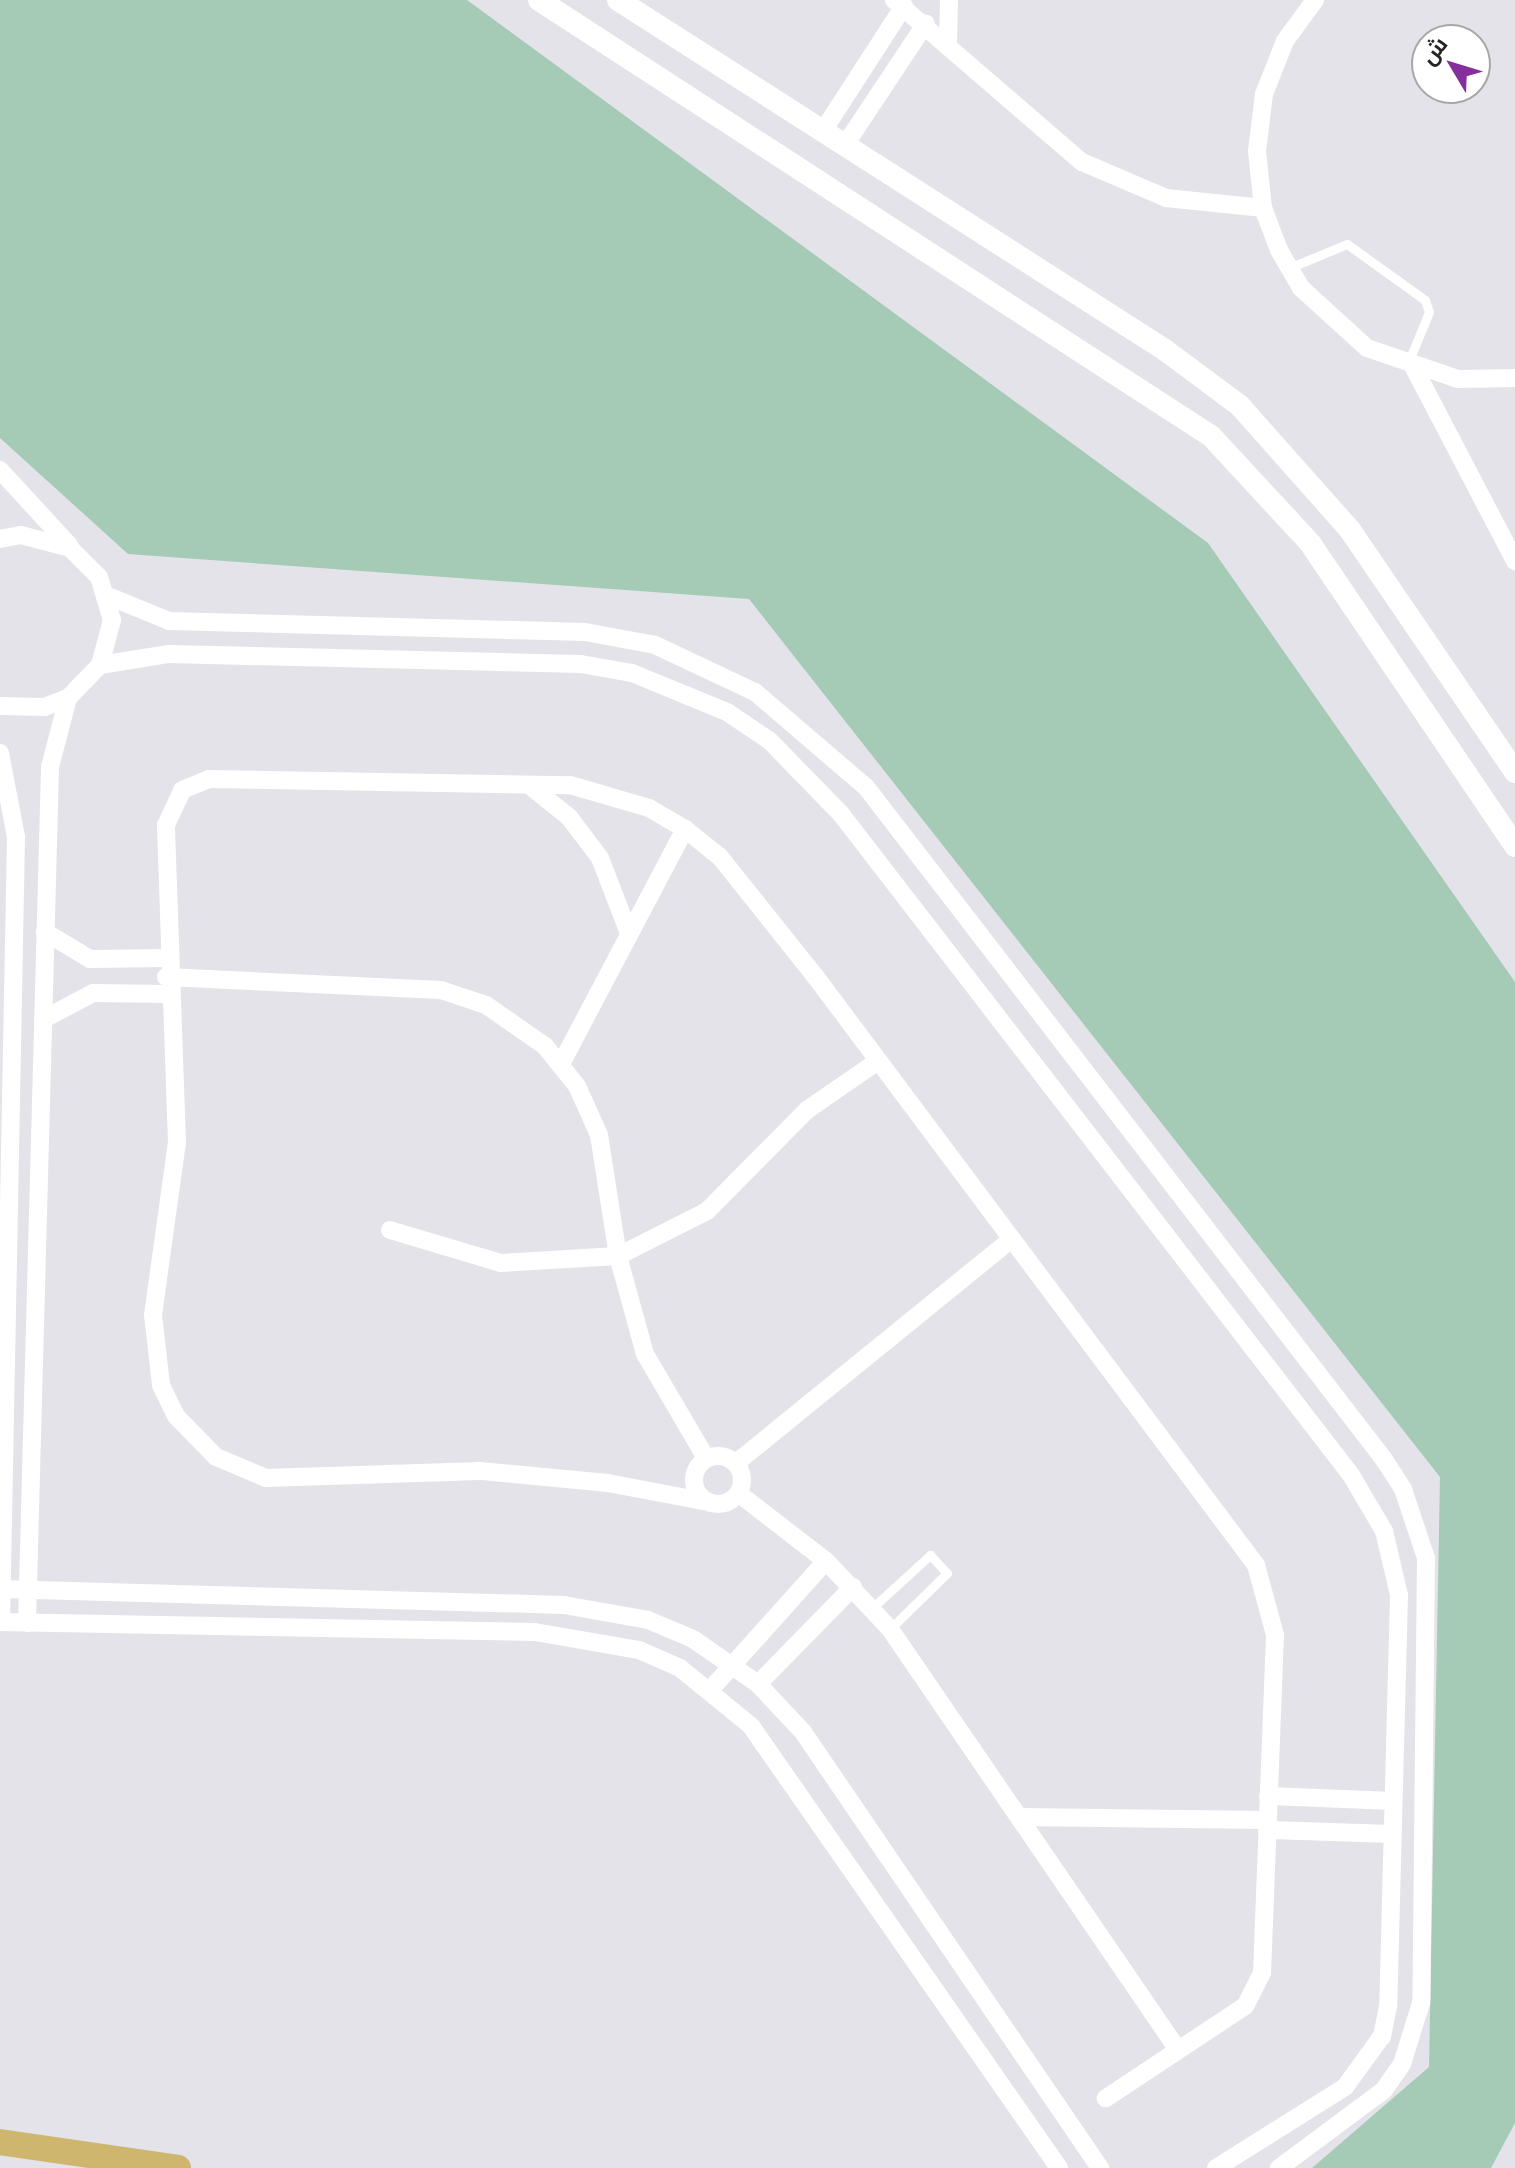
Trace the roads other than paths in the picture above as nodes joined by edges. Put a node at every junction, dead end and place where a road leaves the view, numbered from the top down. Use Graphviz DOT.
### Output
graph roads {
  1 [pos="539,0"];
  2 [pos="618,0"];
  3 [pos="949,0"];
  4 [pos="1315,0"];
  5 [pos="899,3"];
  6 [pos="926,23"];
  7 [pos="948,43"];
  8 [pos="823,131"];
  9 [pos="845,145"];
  10 [pos="1263,208"];
  11 [pos="1289,268"];
  12 [pos="1410,367"];
  13 [pos="1515,378"];
  14 [pos="0,470"];
  15 [pos="1,538"];
  16 [pos="70,548"];
  17 [pos="1515,561"];
  18 [pos="108,596"];
  19 [pos="100,665"];
  20 [pos="68,698"];
  21 [pos="0,706"];
  22 [pos="0,753"];
  23 [pos="1515,772"];
  24 [pos="529,785"];
  25 [pos="685,829"];
  26 [pos="1515,846"];
  27 [pos="628,931"];
  28 [pos="45,932"];
  29 [pos="166,976"];
  30 [pos="44,1019"];
  31 [pos="878,1061"];
  32 [pos="561,1064"];
  33 [pos="390,1230"];
  34 [pos="1012,1239"];
  35 [pos="618,1256"];
  36 [pos="706,1458"];
  37 [pos="736,1463"];
  38 [pos="738,1493"];
  39 [pos="703,1501"];
  40 [pos="826,1561"];
  41 [pos="853,1587"];
  42 [pos="1,1589"];
  43 [pos="28,1590"];
  44 [pos="872,1608"];
  45 [pos="0,1622"];
  46 [pos="27,1623"];
  47 [pos="890,1629"];
  48 [pos="730,1662"];
  49 [pos="758,1684"];
  50 [pos="711,1689"];
  51 [pos="1268,1796"];
  52 [pos="1393,1801"];
  53 [pos="1019,1817"];
  54 [pos="1267,1825"];
  55 [pos="1392,1834"];
  56 [pos="1178,2050"];
  57 [pos="1106,2098"];
  58 [pos="0,2142"];
  59 [pos="178,2168"];
  60 [pos="1059,2168"];
  61 [pos="1100,2168"];
  62 [pos="1216,2168"];
  63 [pos="1279,2168"];
  1 -- 26 [label="street"];
  2 -- 8 [label="street"];
  3 -- 7 [label="street"];
  4 -- 10 [label="street"];
  5 -- 6 [label="street"];
  5 -- 8 [label="street"];
  6 -- 7 [label="street"];
  6 -- 9 [label="street"];
  7 -- 10 [label="street"];
  8 -- 9 [label="street"];
  9 -- 23 [label="street"];
  10 -- 11 [label="street"];
  11 -- 12 [label="street"];
  11 -- 12 [label="lane"];
  12 -- 13 [label="street"];
  12 -- 17 [label="street"];
  14 -- 16 [label="street"];
  15 -- 16 [label="street"];
  16 -- 18 [label="street"];
  18 -- 19 [label="street"];
  18 -- 63 [label="street"];
  19 -- 20 [label="street"];
  19 -- 52 [label="street"];
  20 -- 21 [label="street"];
  20 -- 28 [label="street"];
  22 -- 42 [label="street"];
  24 -- 25 [label="street"];
  24 -- 27 [label="street"];
  24 -- 29 [label="street"];
  25 -- 27 [label="street"];
  25 -- 31 [label="street"];
  27 -- 32 [label="street"];
  28 -- 29 [label="street"];
  28 -- 30 [label="street"];
  29 -- 30 [label="street"];
  29 -- 32 [label="street"];
  29 -- 39 [label="street"];
  30 -- 43 [label="street"];
  31 -- 34 [label="street"];
  31 -- 35 [label="street"];
  32 -- 35 [label="street"];
  33 -- 35 [label="street"];
  34 -- 37 [label="street"];
  34 -- 51 [label="street"];
  35 -- 36 [label="street"];
  36 -- 37 [label="street"];
  36 -- 39 [label="street"];
  37 -- 38 [label="street"];
  38 -- 39 [label="street"];
  38 -- 40 [label="street"];
  40 -- 41 [label="street"];
  40 -- 48 [label="street"];
  41 -- 44 [label="street"];
  41 -- 49 [label="street"];
  42 -- 43 [label="street"];
  42 -- 45 [label="street"];
  43 -- 46 [label="street"];
  43 -- 48 [label="street"];
  44 -- 47 [label="street"];
  44 -- 47 [label="lane"];
  45 -- 46 [label="street"];
  46 -- 50 [label="street"];
  47 -- 53 [label="street"];
  48 -- 49 [label="street"];
  48 -- 50 [label="street"];
  49 -- 61 [label="street"];
  50 -- 60 [label="street"];
  51 -- 52 [label="street"];
  51 -- 54 [label="street"];
  52 -- 55 [label="street"];
  53 -- 54 [label="street"];
  53 -- 56 [label="street"];
  54 -- 55 [label="street"];
  54 -- 56 [label="street"];
  55 -- 62 [label="street"];
  56 -- 57 [label="street"];
  58 -- 59 [label="main road"];
}
